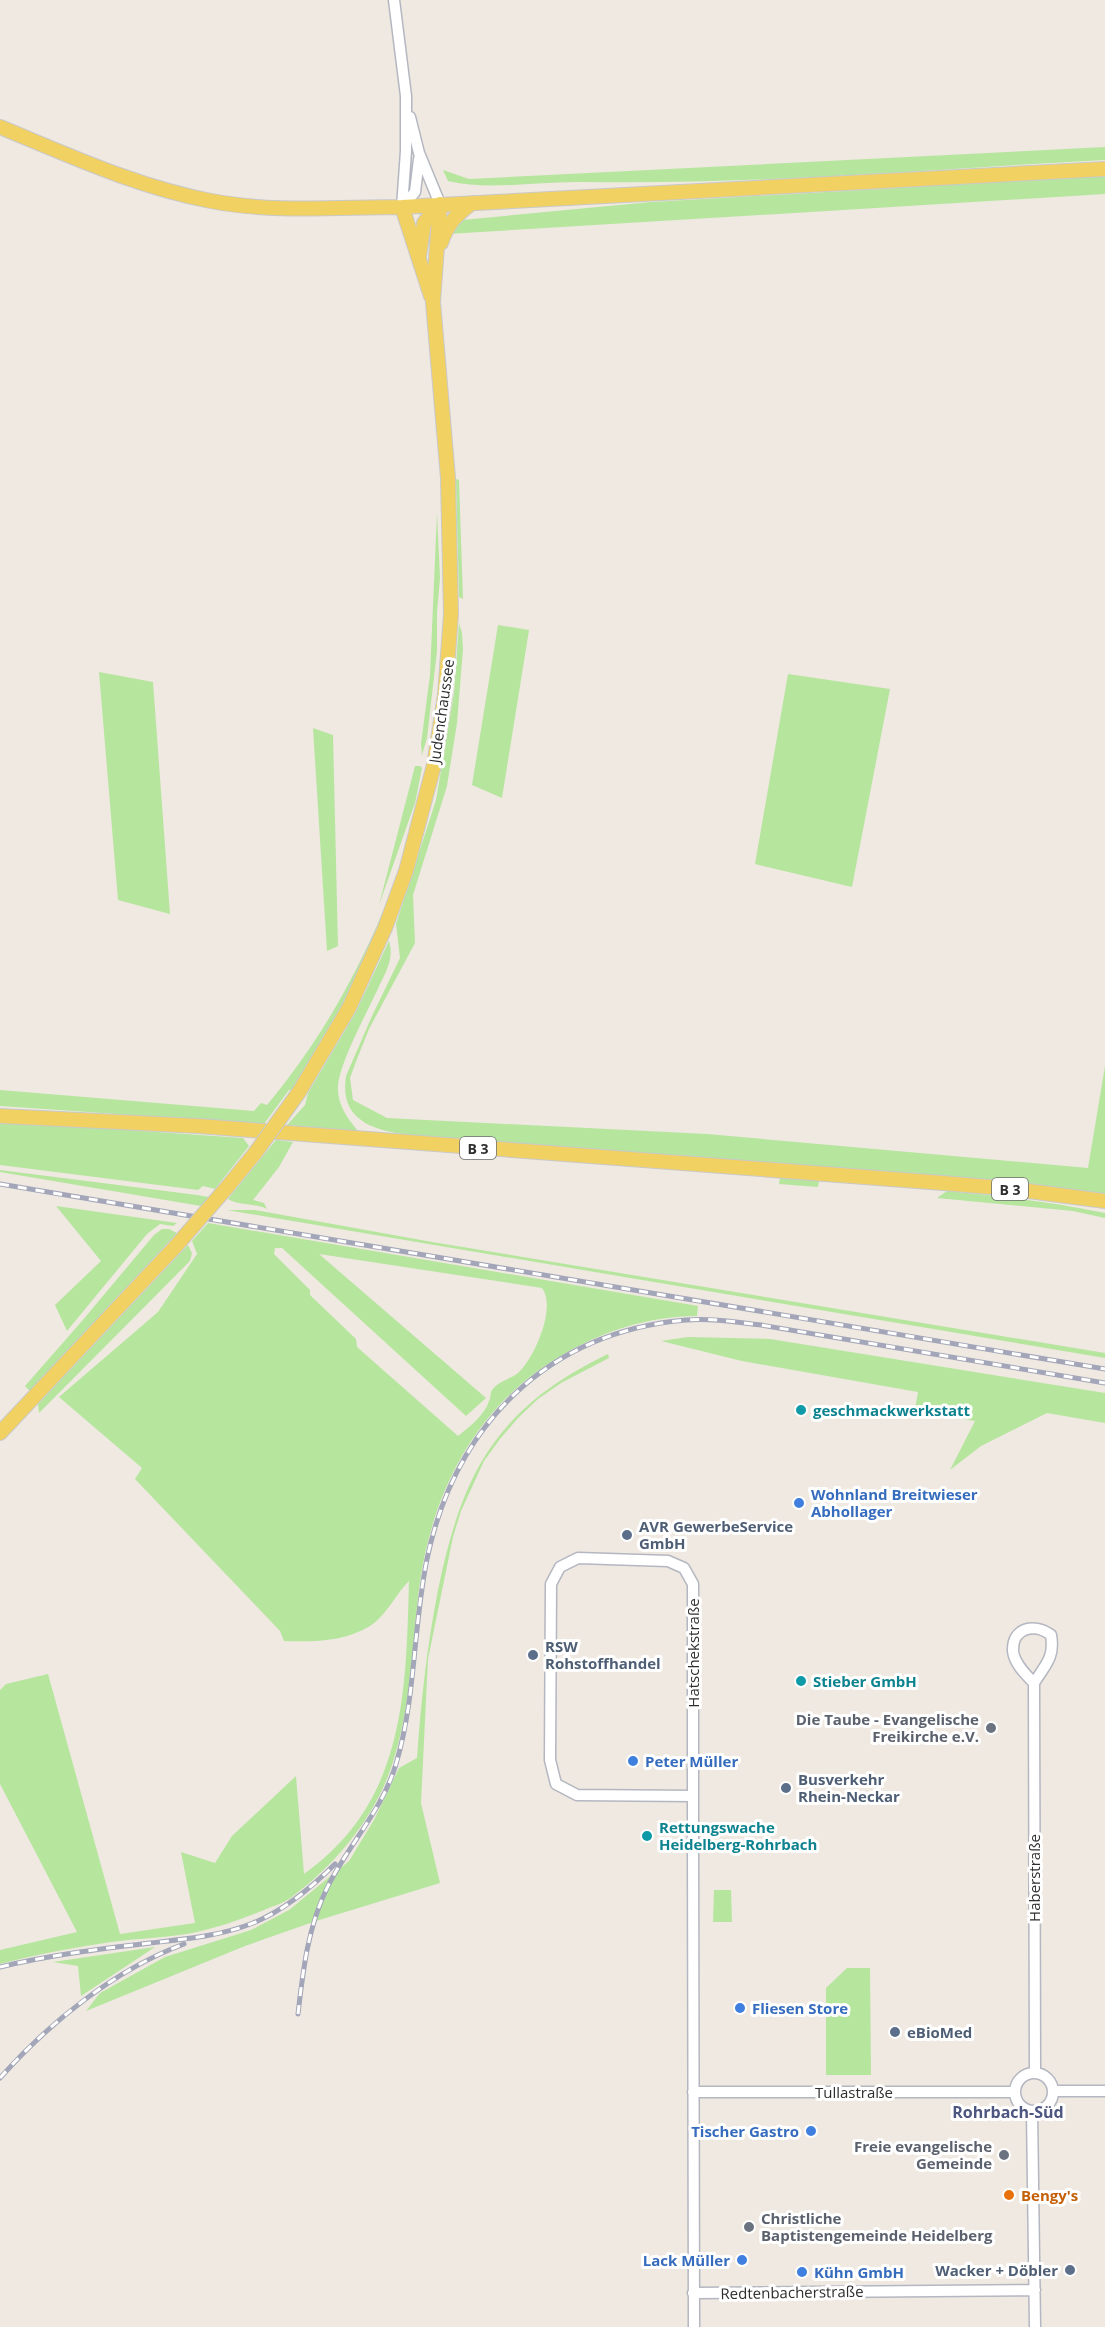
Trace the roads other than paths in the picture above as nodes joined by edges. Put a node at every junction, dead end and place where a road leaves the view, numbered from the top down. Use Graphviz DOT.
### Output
graph roads {
  1 [pos="394,0"];
  2 [pos="406,96"];
  3 [pos="0,127"];
  4 [pos="419,153"];
  5 [pos="1105,169"];
  6 [pos="472,203"];
  7 [pos="440,204"];
  8 [pos="402,207"];
  9 [pos="419,260"];
  10 [pos="436,260"];
  11 [pos="433,302"];
  12 [pos="0,1116"];
  13 [pos="1105,1201"];
  14 [pos="0,1433"];
  15 [pos="1034,1683"];
  16 [pos="693,1796"];
  17 [pos="1035,2073"];
  18 [pos="1053,2091"];
  19 [pos="1105,2091"];
  20 [pos="693,2092"];
  21 [pos="1015,2092"];
  22 [pos="1032,2111"];
  23 [pos="1035,2290"];
  24 [pos="693,2293"];
  25 [pos="693,2327"];
  26 [pos="1035,2327"];
  1 -- 2 [label="street"];
  2 -- 4 [label="street"];
  2 -- 8 [label="street"];
  3 -- 8 [label="main road"];
  4 -- 7 [label="street"];
  4 -- 8 [label="street"];
  5 -- 6 [label="main road"];
  6 -- 7 [label="main road"];
  6 -- 10 [label="main road"];
  7 -- 8 [label="main road"];
  7 -- 9 [label="main road"];
  7 -- 10 [label="main road, Judenchaussee"];
  8 -- 9 [label="main road, Judenchaussee"];
  9 -- 11 [label="main road, Judenchaussee"];
  10 -- 11 [label="main road, Judenchaussee"];
  11 -- 14 [label="main road, Judenchaussee, bridge"];
  12 -- 13 [label="main road, B 3"];
  15 -- 15 [label="street"];
  15 -- 17 [label="street, Haberstraße"];
  16 -- 16 [label="street, Hatschekstraße"];
  16 -- 20 [label="street, Hatschekstraße"];
  17 -- 18 [label="street"];
  17 -- 21 [label="street"];
  18 -- 19 [label="street"];
  18 -- 22 [label="street"];
  20 -- 21 [label="street, Tullastraße"];
  20 -- 24 [label="street, Hatschekstraße"];
  21 -- 22 [label="street"];
  22 -- 23 [label="street"];
  23 -- 24 [label="street, Redtenbacherstraße"];
  23 -- 26 [label="street"];
  24 -- 25 [label="street, Hatschekstraße"];
}
